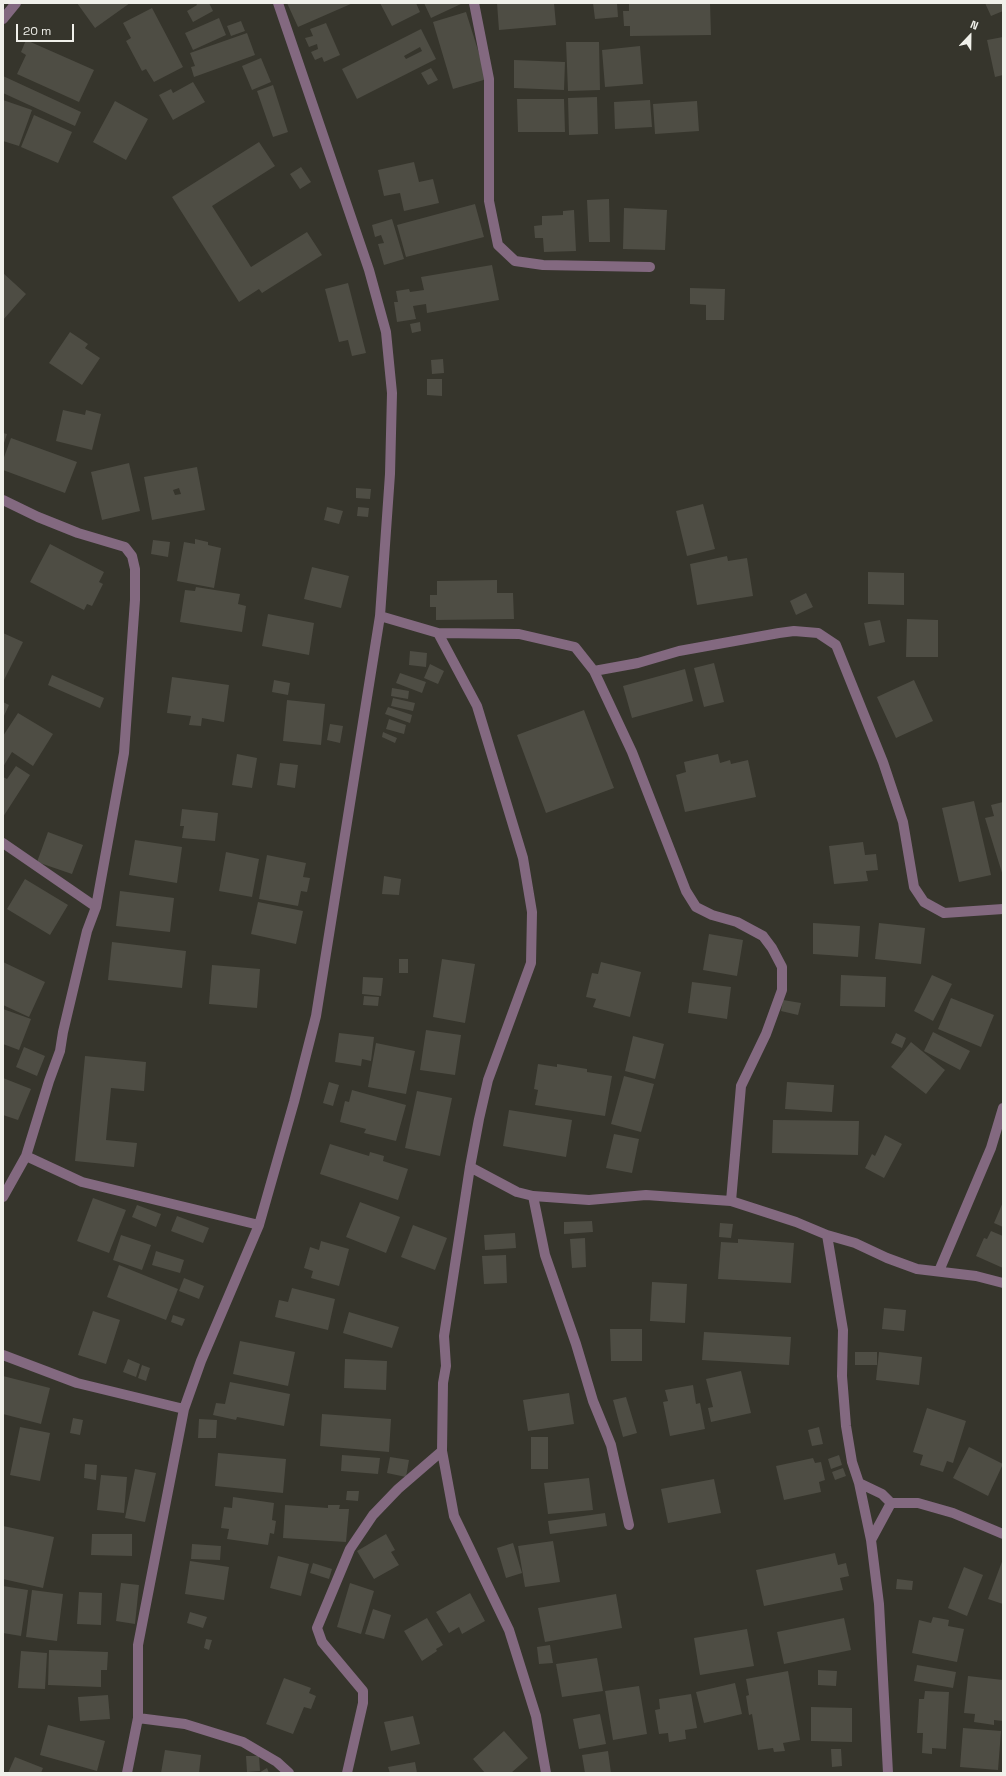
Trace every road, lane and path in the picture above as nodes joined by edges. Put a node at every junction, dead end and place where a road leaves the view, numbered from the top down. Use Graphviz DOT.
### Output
graph roads {
  1 [pos="16,3"];
  2 [pos="278,3"];
  3 [pos="474,3"];
  4 [pos="3,19"];
  5 [pos="650,267"];
  6 [pos="3,500"];
  7 [pos="380,616"];
  8 [pos="438,634"];
  9 [pos="594,671"];
  10 [pos="3,843"];
  11 [pos="96,907"];
  12 [pos="1003,909"];
  13 [pos="1003,1108"];
  14 [pos="26,1156"];
  15 [pos="470,1167"];
  16 [pos="533,1196"];
  17 [pos="3,1197"];
  18 [pos="731,1201"];
  19 [pos="259,1225"];
  20 [pos="827,1236"];
  21 [pos="939,1271"];
  22 [pos="1003,1283"];
  23 [pos="3,1355"];
  24 [pos="184,1409"];
  25 [pos="442,1451"];
  26 [pos="859,1483"];
  27 [pos="891,1503"];
  28 [pos="629,1525"];
  29 [pos="1003,1534"];
  30 [pos="871,1540"];
  31 [pos="138,1718"];
  32 [pos="128,1773"];
  33 [pos="290,1773"];
  34 [pos="347,1773"];
  35 [pos="546,1773"];
  36 [pos="888,1773"];
  1 -- 4 [label="street"];
  2 -- 7 [label="street"];
  3 -- 5 [label="street"];
  6 -- 11 [label="street"];
  7 -- 8 [label="street"];
  7 -- 19 [label="street"];
  8 -- 9 [label="street"];
  8 -- 15 [label="street"];
  9 -- 12 [label="street"];
  9 -- 18 [label="street"];
  10 -- 11 [label="street"];
  11 -- 14 [label="street"];
  13 -- 21 [label="street"];
  14 -- 17 [label="street"];
  14 -- 19 [label="street"];
  15 -- 16 [label="street"];
  15 -- 25 [label="street"];
  16 -- 18 [label="street"];
  16 -- 28 [label="street"];
  18 -- 20 [label="street"];
  19 -- 24 [label="street"];
  20 -- 21 [label="street"];
  20 -- 26 [label="street"];
  21 -- 22 [label="street"];
  23 -- 24 [label="street"];
  24 -- 31 [label="street"];
  25 -- 34 [label="street"];
  25 -- 35 [label="street"];
  26 -- 27 [label="street"];
  26 -- 30 [label="street"];
  27 -- 29 [label="street"];
  27 -- 30 [label="street"];
  30 -- 36 [label="street"];
  31 -- 32 [label="street"];
  31 -- 33 [label="street"];
}
